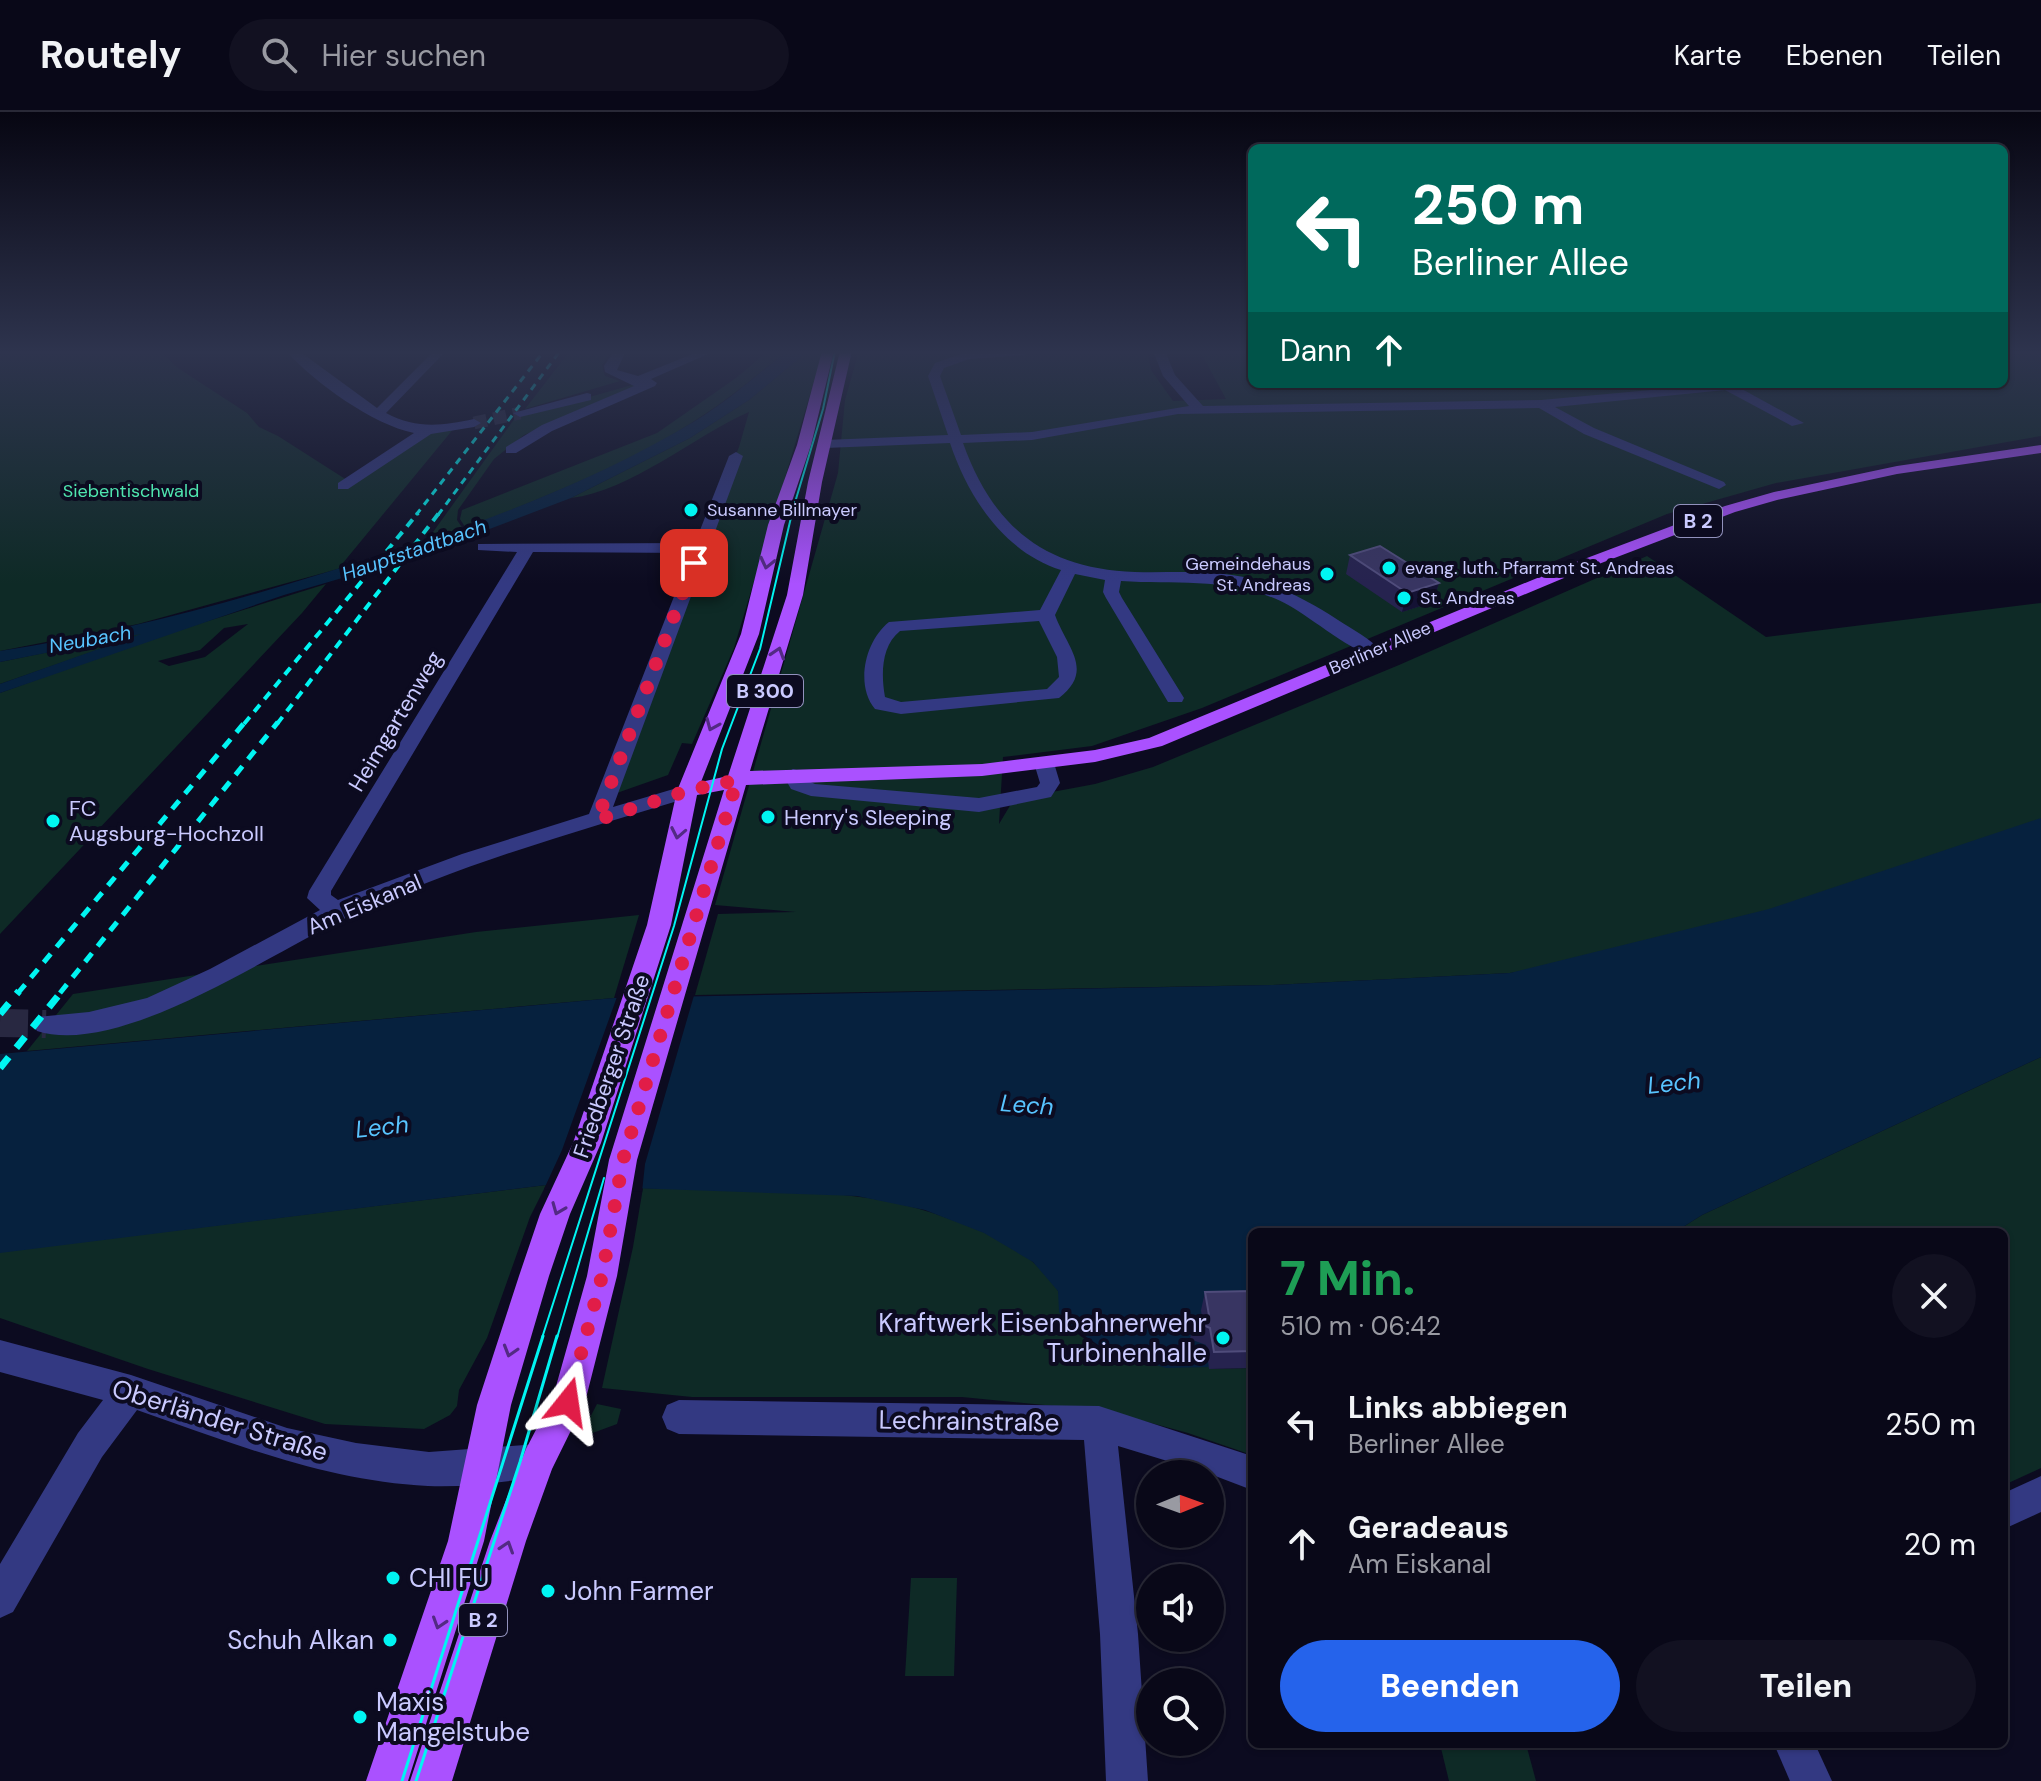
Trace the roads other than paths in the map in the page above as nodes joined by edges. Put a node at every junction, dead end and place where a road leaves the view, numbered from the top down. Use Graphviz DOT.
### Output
graph roads {
  1 [pos="420,429"];
  2 [pos="435,429"];
  3 [pos="546,429"];
  4 [pos="808,429"];
  5 [pos="828,429"];
  6 [pos="954,429"];
  7 [pos="1068,429"];
  8 [pos="1585,429"];
  9 [pos="428,430"];
  10 [pos="958,441"];
  11 [pos="825,444"];
  12 [pos="2041,449"];
  13 [pos="511,450"];
  14 [pos="736,456"];
  15 [pos="1719,485"];
  16 [pos="343,486"];
  17 [pos="484,547"];
  18 [pos="528,547"];
  19 [pos="700,548"];
  20 [pos="1069,570"];
  21 [pos="1114,577"];
  22 [pos="1046,615"];
  23 [pos="1373,652"];
  24 [pos="1175,698"];
  25 [pos="1044,763"];
  26 [pos="737,780"];
  27 [pos="798,781"];
  28 [pos="687,791"];
  29 [pos="597,820"];
  30 [pos="342,910"];
  31 [pos="46,1024"];
  32 [pos="0,1356"];
  33 [pos="131,1391"];
  34 [pos="679,1417"];
  35 [pos="1099,1423"];
  36 [pos="538,1461"];
  37 [pos="479,1467"];
  38 [pos="1248,1472"];
  39 [pos="2041,1494"];
  40 [pos="2008,1509"];
  41 [pos="0,1599"];
  42 [pos="1796,1748"];
  43 [pos="387,1781"];
  44 [pos="431,1781"];
  45 [pos="1127,1781"];
  46 [pos="1811,1781"];
  1 -- 9 [label="street"];
  2 -- 9 [label="street"];
  3 -- 13 [label="street"];
  4 -- 28 [label="main road, Friedberger Straße / B 300, one-way"];
  5 -- 11 [label="main road, Friedberger Straße / B 300"];
  6 -- 10 [label="street"];
  7 -- 10 [label="street"];
  8 -- 15 [label="street"];
  9 -- 16 [label="street"];
  10 -- 11 [label="street"];
  10 -- 20 [label="street"];
  26 -- 11 [label="main road, Friedberger Straße / B 300, one-way"];
  12 -- 23 [label="main road, Berliner Allee / B 2"];
  14 -- 19 [label="street"];
  17 -- 18 [label="street"];
  18 -- 19 [label="street"];
  18 -- 30 [label="street, Heimgartenweg"];
  19 -- 29 [label="street"];
  20 -- 21 [label="street"];
  20 -- 22 [label="street"];
  21 -- 23 [label="street"];
  21 -- 24 [label="street"];
  22 -- 22 [label="street"];
  23 -- 25 [label="main road, Berliner Allee / B 2"];
  25 -- 27 [label="main road, Berliner Allee / B 2"];
  25 -- 27 [label="street, Berliner Allee"];
  26 -- 27 [label="main road, Berliner Allee / B 2"];
  26 -- 28 [label="main road, Berliner Allee / B 2"];
  26 -- 36 [label="main road, Friedberger Straße / B 2"];
  28 -- 29 [label="street, Am Eiskanal"];
  28 -- 37 [label="main road, Friedberger Straße / B 2, one-way"];
  29 -- 30 [label="street, Am Eiskanal"];
  30 -- 31 [label="street, Am Eiskanal"];
  32 -- 33 [label="street, Oberländer Straße"];
  33 -- 37 [label="street, Oberländer Straße"];
  33 -- 41 [label="street"];
  34 -- 35 [label="street, Lechrainstraße"];
  35 -- 38 [label="street, Lechrainstraße"];
  35 -- 45 [label="street"];
  36 -- 37 [label="street, Oberländer Straße"];
  44 -- 36 [label="main road, Friedberger Straße / B 2, one-way"];
  37 -- 43 [label="main road, Friedberger Straße / B 2, one-way"];
  39 -- 40 [label="street"];
  42 -- 46 [label="street"];
}
